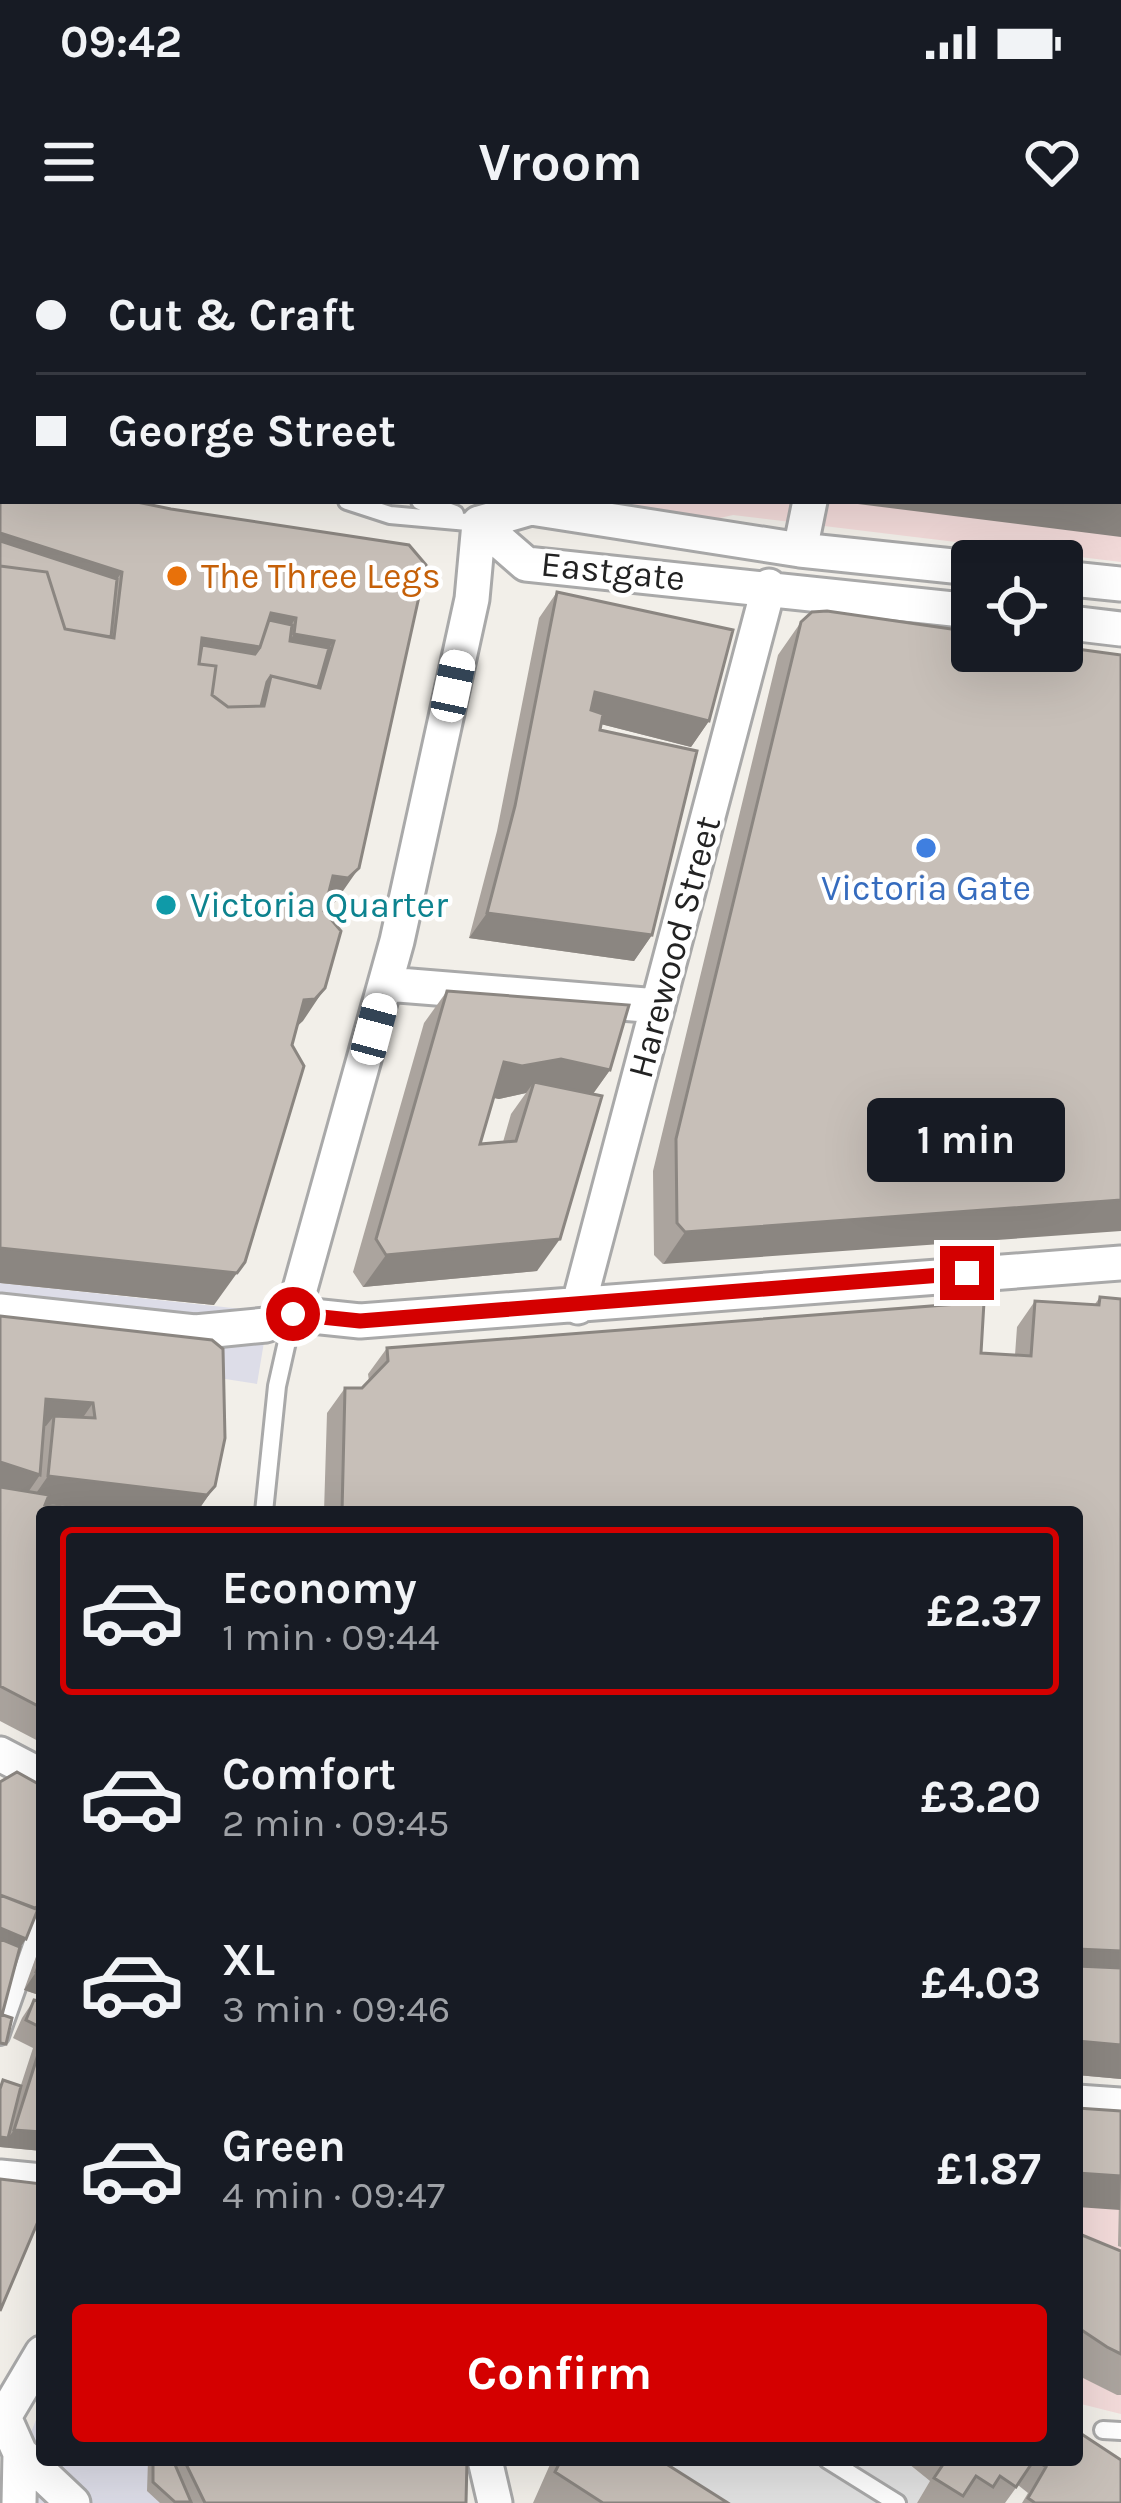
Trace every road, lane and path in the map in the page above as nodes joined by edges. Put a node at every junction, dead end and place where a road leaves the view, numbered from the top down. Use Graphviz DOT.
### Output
graph roads {
  1 [pos="356,504"];
  2 [pos="447,504"];
  3 [pos="809,504"];
  4 [pos="482,508"];
  5 [pos="800,550"];
  6 [pos="951,566"];
  7 [pos="1083,580"];
  8 [pos="1121,584"];
  9 [pos="769,586"];
  10 [pos="951,608"];
  11 [pos="1083,624"];
  12 [pos="1121,629"];
  13 [pos="386,985"];
  14 [pos="658,1006"];
  15 [pos="1121,1263"];
  16 [pos="578,1307"];
  17 [pos="0,1311"];
  18 [pos="293,1314"];
  19 [pos="265,1506"];
  20 [pos="0,1754"];
  21 [pos="36,1772"];
  22 [pos="36,1934"];
  23 [pos="0,2036"];
  24 [pos="1083,2102"];
  25 [pos="1121,2105"];
  26 [pos="0,2176"];
  27 [pos="36,2180"];
  28 [pos="36,2363"];
  29 [pos="2,2418"];
  30 [pos="20,2453"];
  31 [pos="486,2466"];
  32 [pos="838,2466"];
  33 [pos="19,2503"];
  34 [pos="73,2503"];
  35 [pos="496,2503"];
  36 [pos="897,2503"];
  1 -- 4 [label="lane"];
  2 -- 4 [label="lane"];
  3 -- 5 [label="street"];
  4 -- 5 [label="street, Eastgate"];
  4 -- 9 [label="street, Eastgate"];
  4 -- 13 [label="street"];
  5 -- 6 [label="street, Eastgate"];
  7 -- 8 [label="street"];
  9 -- 10 [label="street, Eastgate"];
  9 -- 14 [label="street, Harewood Street"];
  11 -- 12 [label="street"];
  13 -- 14 [label="street"];
  13 -- 18 [label="street"];
  14 -- 16 [label="street, Harewood Street"];
  15 -- 16 [label="street"];
  16 -- 18 [label="street"];
  17 -- 18 [label="street"];
  18 -- 19 [label="lane"];
  20 -- 21 [label="street"];
  22 -- 23 [label="lane"];
  24 -- 25 [label="street"];
  26 -- 27 [label="street"];
  28 -- 29 [label="street"];
  29 -- 30 [label="street"];
  30 -- 33 [label="street"];
  30 -- 34 [label="street"];
  31 -- 35 [label="street"];
  32 -- 36 [label="lane"];
}
